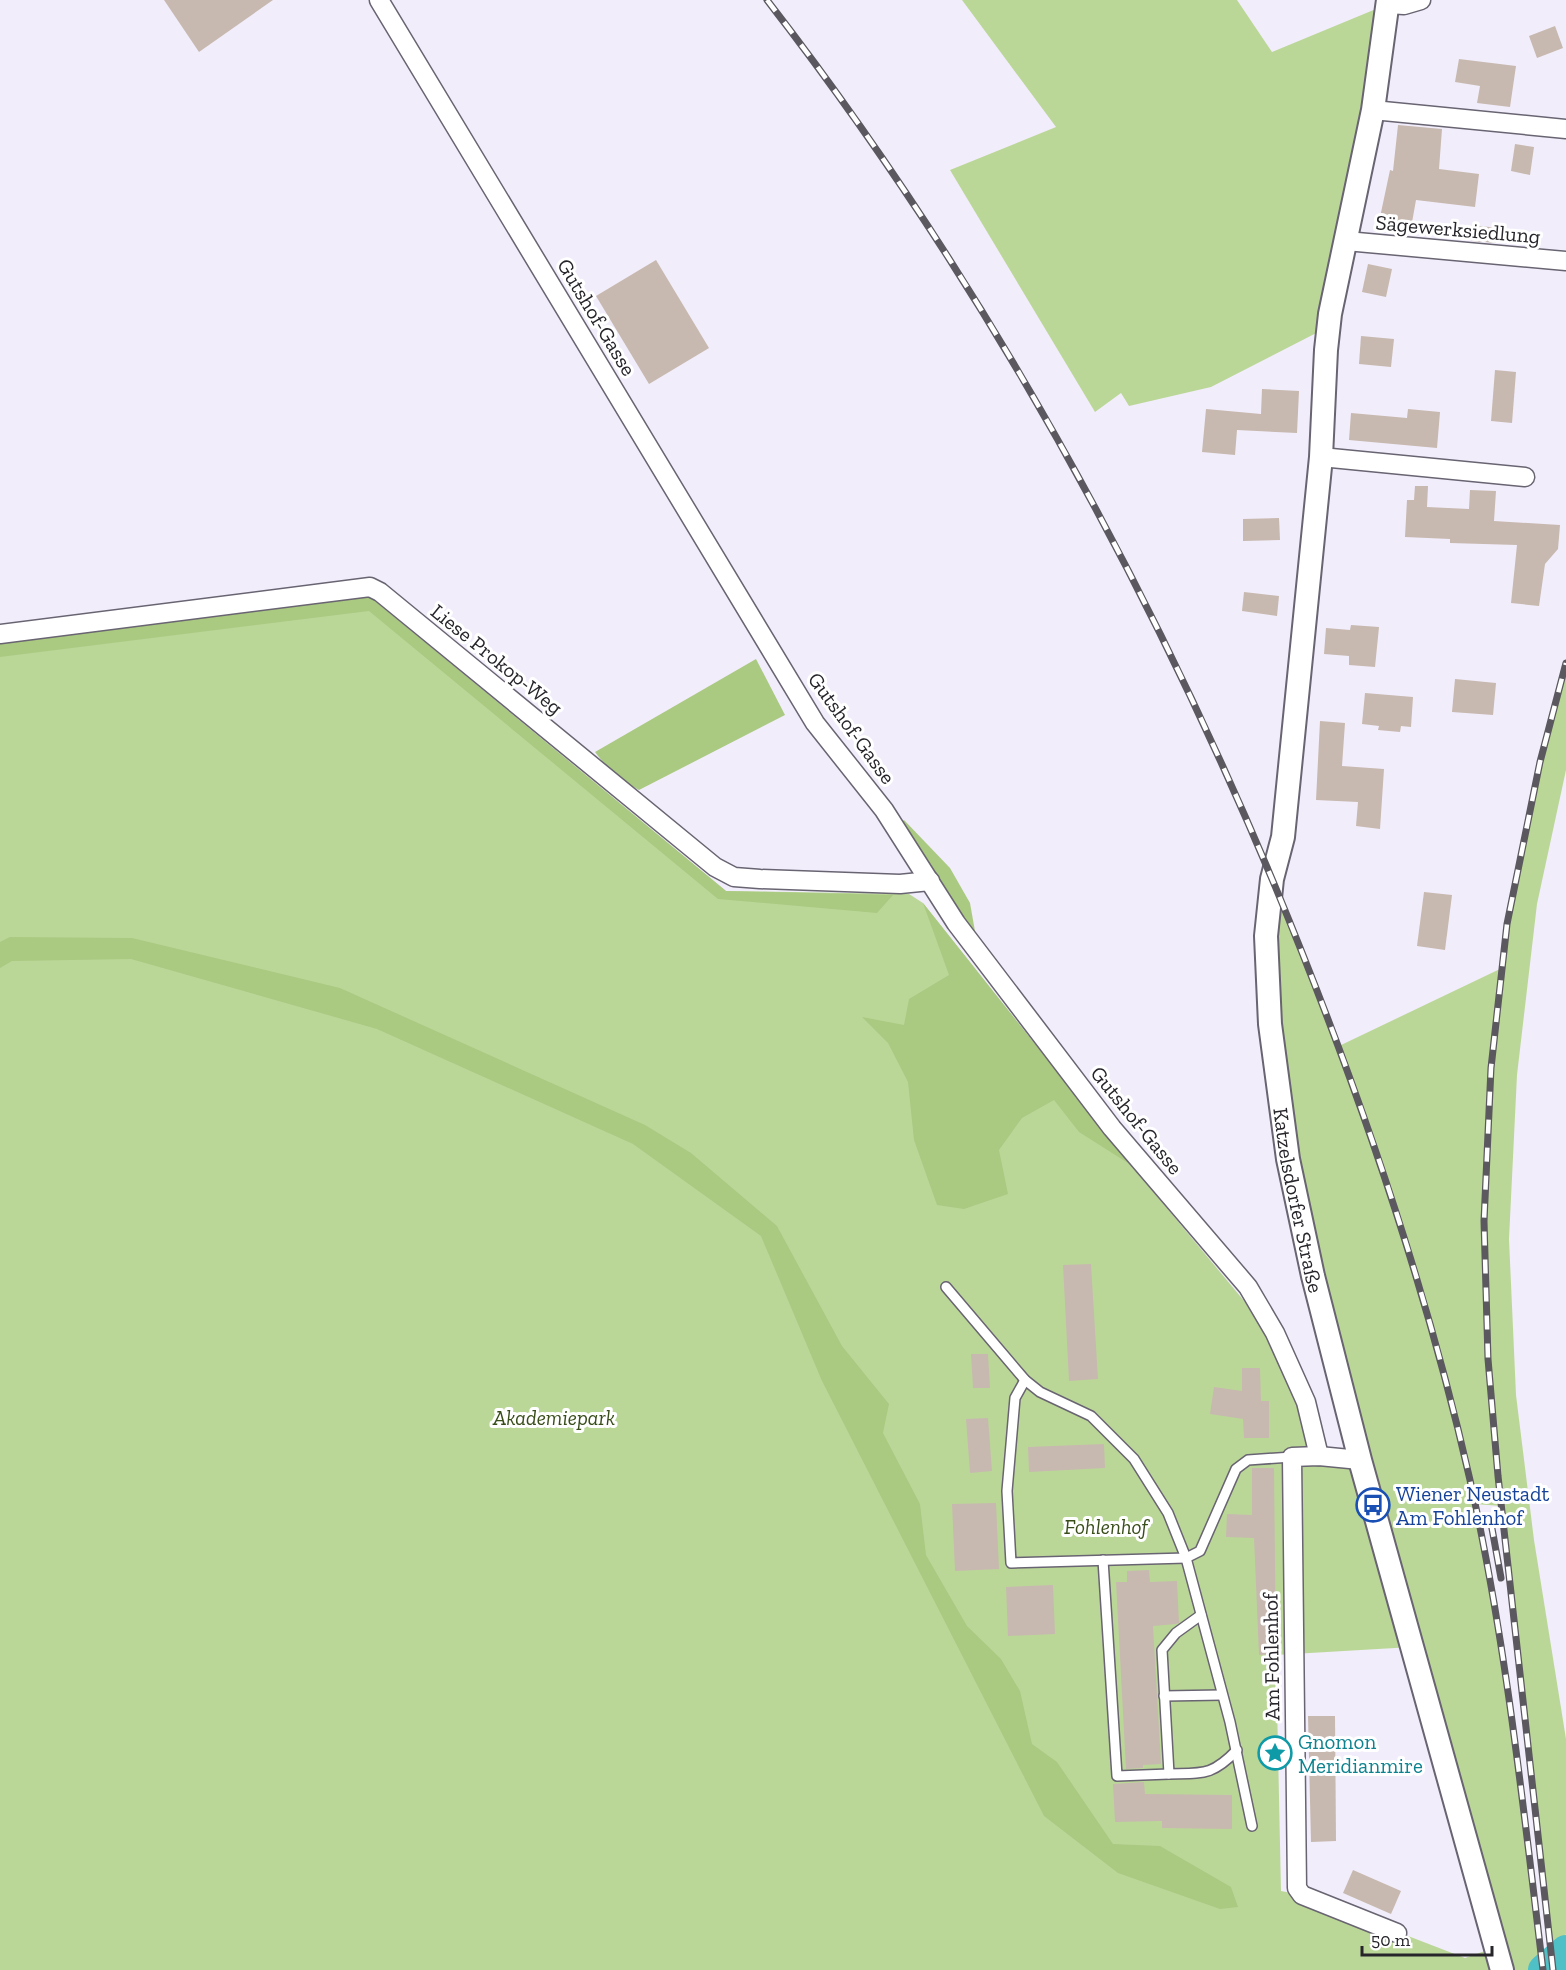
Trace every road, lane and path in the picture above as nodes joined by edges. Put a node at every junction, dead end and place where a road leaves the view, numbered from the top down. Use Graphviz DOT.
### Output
graph roads {
  1 [pos="379,0"];
  2 [pos="1421,0"];
  3 [pos="1388,2"];
  4 [pos="1373,110"];
  5 [pos="1566,129"];
  6 [pos="1346,241"];
  7 [pos="1566,261"];
  8 [pos="1321,457"];
  9 [pos="1525,477"];
  10 [pos="0,634"];
  11 [pos="930,881"];
  12 [pos="946,1287"];
  13 [pos="1025,1380"];
  14 [pos="1319,1456"];
  15 [pos="1292,1458"];
  16 [pos="1360,1460"];
  17 [pos="1186,1558"];
  18 [pos="1103,1560"];
  19 [pos="1201,1615"];
  20 [pos="1222,1695"];
  21 [pos="1164,1696"];
  22 [pos="1237,1750"];
  23 [pos="1169,1774"];
  24 [pos="1252,1826"];
  25 [pos="1397,1933"];
  26 [pos="1502,1970"];
  1 -- 11 [label="street, Gutshof-Gasse"];
  2 -- 3 [label="street"];
  3 -- 4 [label="street, Katzelsdorfer Straße"];
  4 -- 5 [label="street"];
  4 -- 6 [label="street, Katzelsdorfer Straße"];
  6 -- 7 [label="street, Sägewerksiedlung"];
  6 -- 8 [label="street, Katzelsdorfer Straße"];
  8 -- 9 [label="street"];
  8 -- 16 [label="street, Katzelsdorfer Straße"];
  10 -- 11 [label="street, Liese Prokop-Weg"];
  11 -- 14 [label="street, Gutshof-Gasse"];
  12 -- 13 [label="lane"];
  13 -- 17 [label="lane"];
  13 -- 18 [label="lane"];
  14 -- 15 [label="street"];
  14 -- 16 [label="street"];
  15 -- 17 [label="lane"];
  15 -- 25 [label="street, Am Fohlenhof"];
  16 -- 26 [label="street, Katzelsdorfer Straße"];
  17 -- 18 [label="lane"];
  17 -- 19 [label="lane"];
  18 -- 23 [label="lane"];
  19 -- 20 [label="lane"];
  19 -- 21 [label="lane"];
  20 -- 21 [label="lane"];
  20 -- 22 [label="lane"];
  21 -- 23 [label="lane"];
  22 -- 23 [label="lane"];
  22 -- 24 [label="lane"];
}
